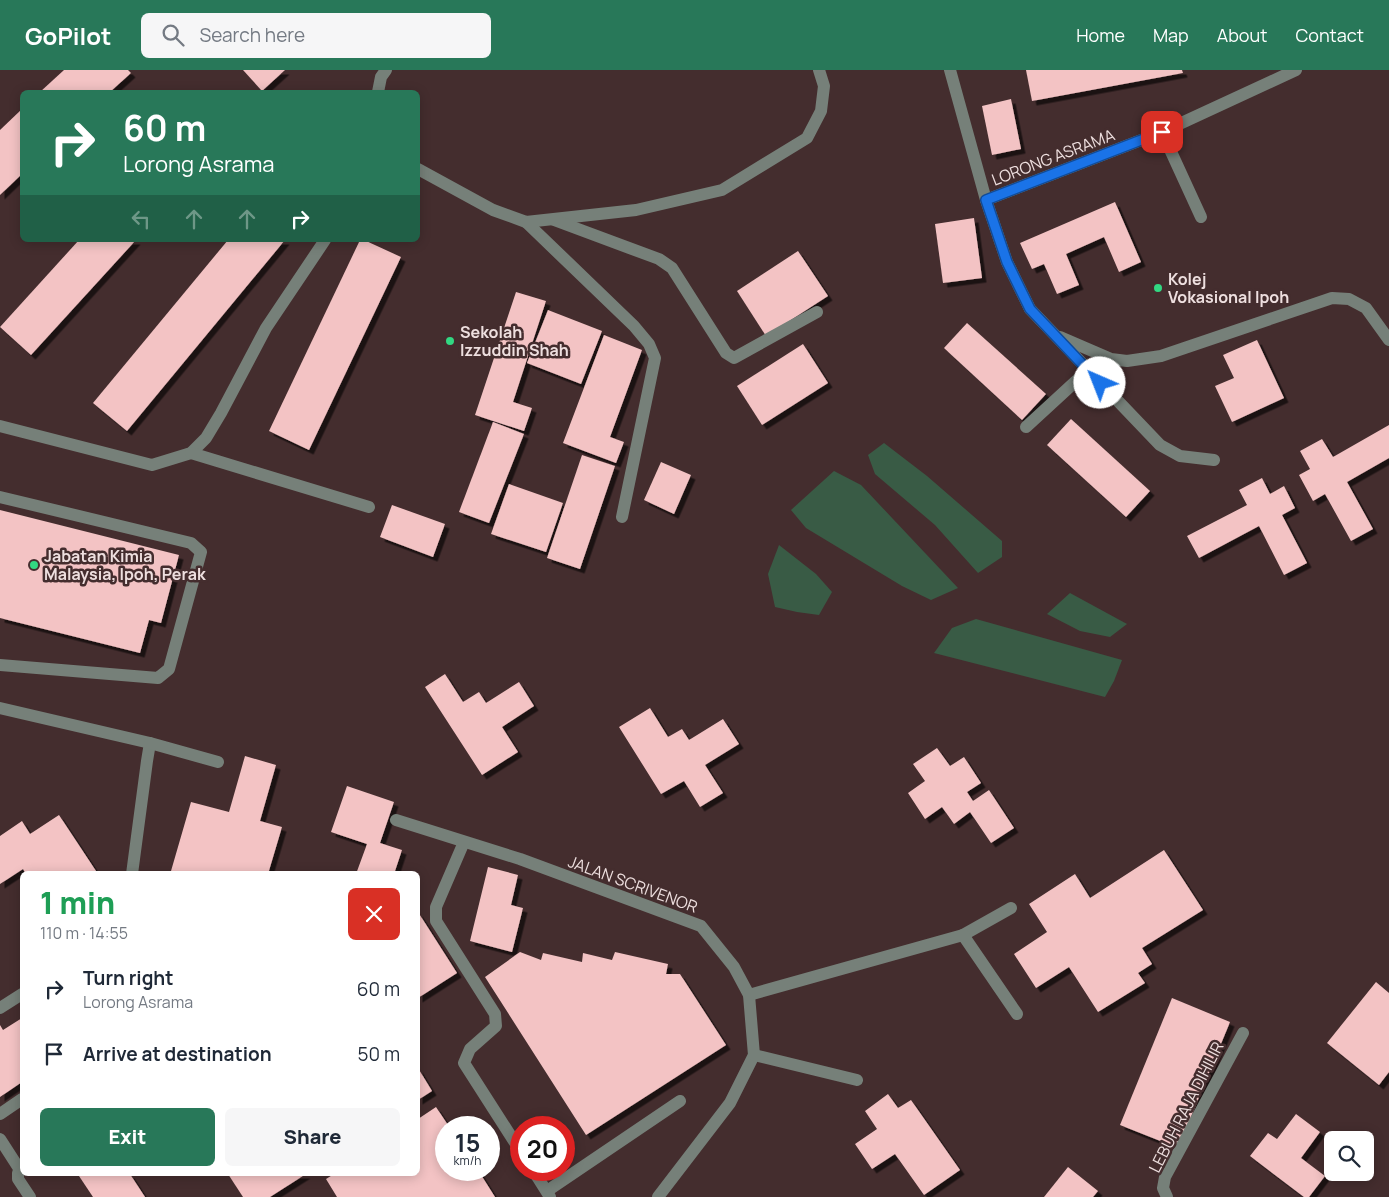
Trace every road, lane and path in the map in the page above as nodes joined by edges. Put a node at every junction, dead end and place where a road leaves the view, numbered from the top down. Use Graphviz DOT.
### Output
graph roads {
  1 [pos="386,70"];
  2 [pos="819,70"];
  3 [pos="950,70"];
  4 [pos="1296,70"];
  5 [pos="378,90"];
  6 [pos="1162,132"];
  7 [pos="420,170"];
  8 [pos="986,200"];
  9 [pos="1201,217"];
  10 [pos="552,219"];
  11 [pos="526,222"];
  12 [pos="323,242"];
  13 [pos="817,312"];
  14 [pos="1053,334"];
  15 [pos="1389,340"];
  16 [pos="1088,370"];
  17 [pos="0,426"];
  18 [pos="1026,427"];
  19 [pos="191,453"];
  20 [pos="1214,460"];
  21 [pos="0,497"];
  22 [pos="369,507"];
  23 [pos="622,517"];
  24 [pos="0,665"];
  25 [pos="0,708"];
  26 [pos="150,743"];
  27 [pos="218,762"];
  28 [pos="396,820"];
  29 [pos="464,842"];
  30 [pos="132,871"];
  31 [pos="1011,908"];
  32 [pos="963,935"];
  33 [pos="749,994"];
  34 [pos="20,995"];
  35 [pos="0,1008"];
  36 [pos="1017,1014"];
  37 [pos="1243,1033"];
  38 [pos="754,1055"];
  39 [pos="857,1080"];
  40 [pos="20,1101"];
  41 [pos="680,1101"];
  42 [pos="0,1114"];
  43 [pos="510,1135"];
  44 [pos="0,1139"];
  45 [pos="20,1169"];
  46 [pos="20,1171"];
  47 [pos="540,1181"];
  48 [pos="548,1194"];
  49 [pos="30,1197"];
  50 [pos="658,1197"];
  51 [pos="1167,1197"];
  1 -- 5 [label="street"];
  2 -- 10 [label="street"];
  3 -- 8 [label="street"];
  4 -- 6 [label="street, LORONG ASRAMA"];
  6 -- 8 [label="street, LORONG ASRAMA"];
  6 -- 9 [label="street"];
  7 -- 11 [label="street"];
  8 -- 14 [label="street"];
  10 -- 11 [label="street"];
  10 -- 13 [label="street"];
  11 -- 23 [label="street"];
  12 -- 19 [label="street"];
  14 -- 15 [label="street"];
  14 -- 16 [label="street"];
  16 -- 18 [label="street"];
  16 -- 20 [label="street"];
  17 -- 19 [label="street"];
  19 -- 22 [label="street"];
  21 -- 24 [label="street"];
  25 -- 26 [label="street"];
  26 -- 27 [label="street"];
  26 -- 30 [label="street"];
  28 -- 29 [label="street, JALAN SCRIVENOR"];
  29 -- 33 [label="street, JALAN SCRIVENOR"];
  29 -- 43 [label="street"];
  31 -- 32 [label="street"];
  32 -- 33 [label="street"];
  32 -- 36 [label="street"];
  33 -- 38 [label="street, JALAN SCRIVENOR"];
  34 -- 35 [label="street"];
  37 -- 51 [label="street, LEBUH RAJA DIHILIR"];
  38 -- 39 [label="street"];
  38 -- 50 [label="street"];
  40 -- 42 [label="street"];
  41 -- 48 [label="street"];
  44 -- 45 [label="street"];
  46 -- 49 [label="street"];
  47 -- 48 [label="street"];
}
